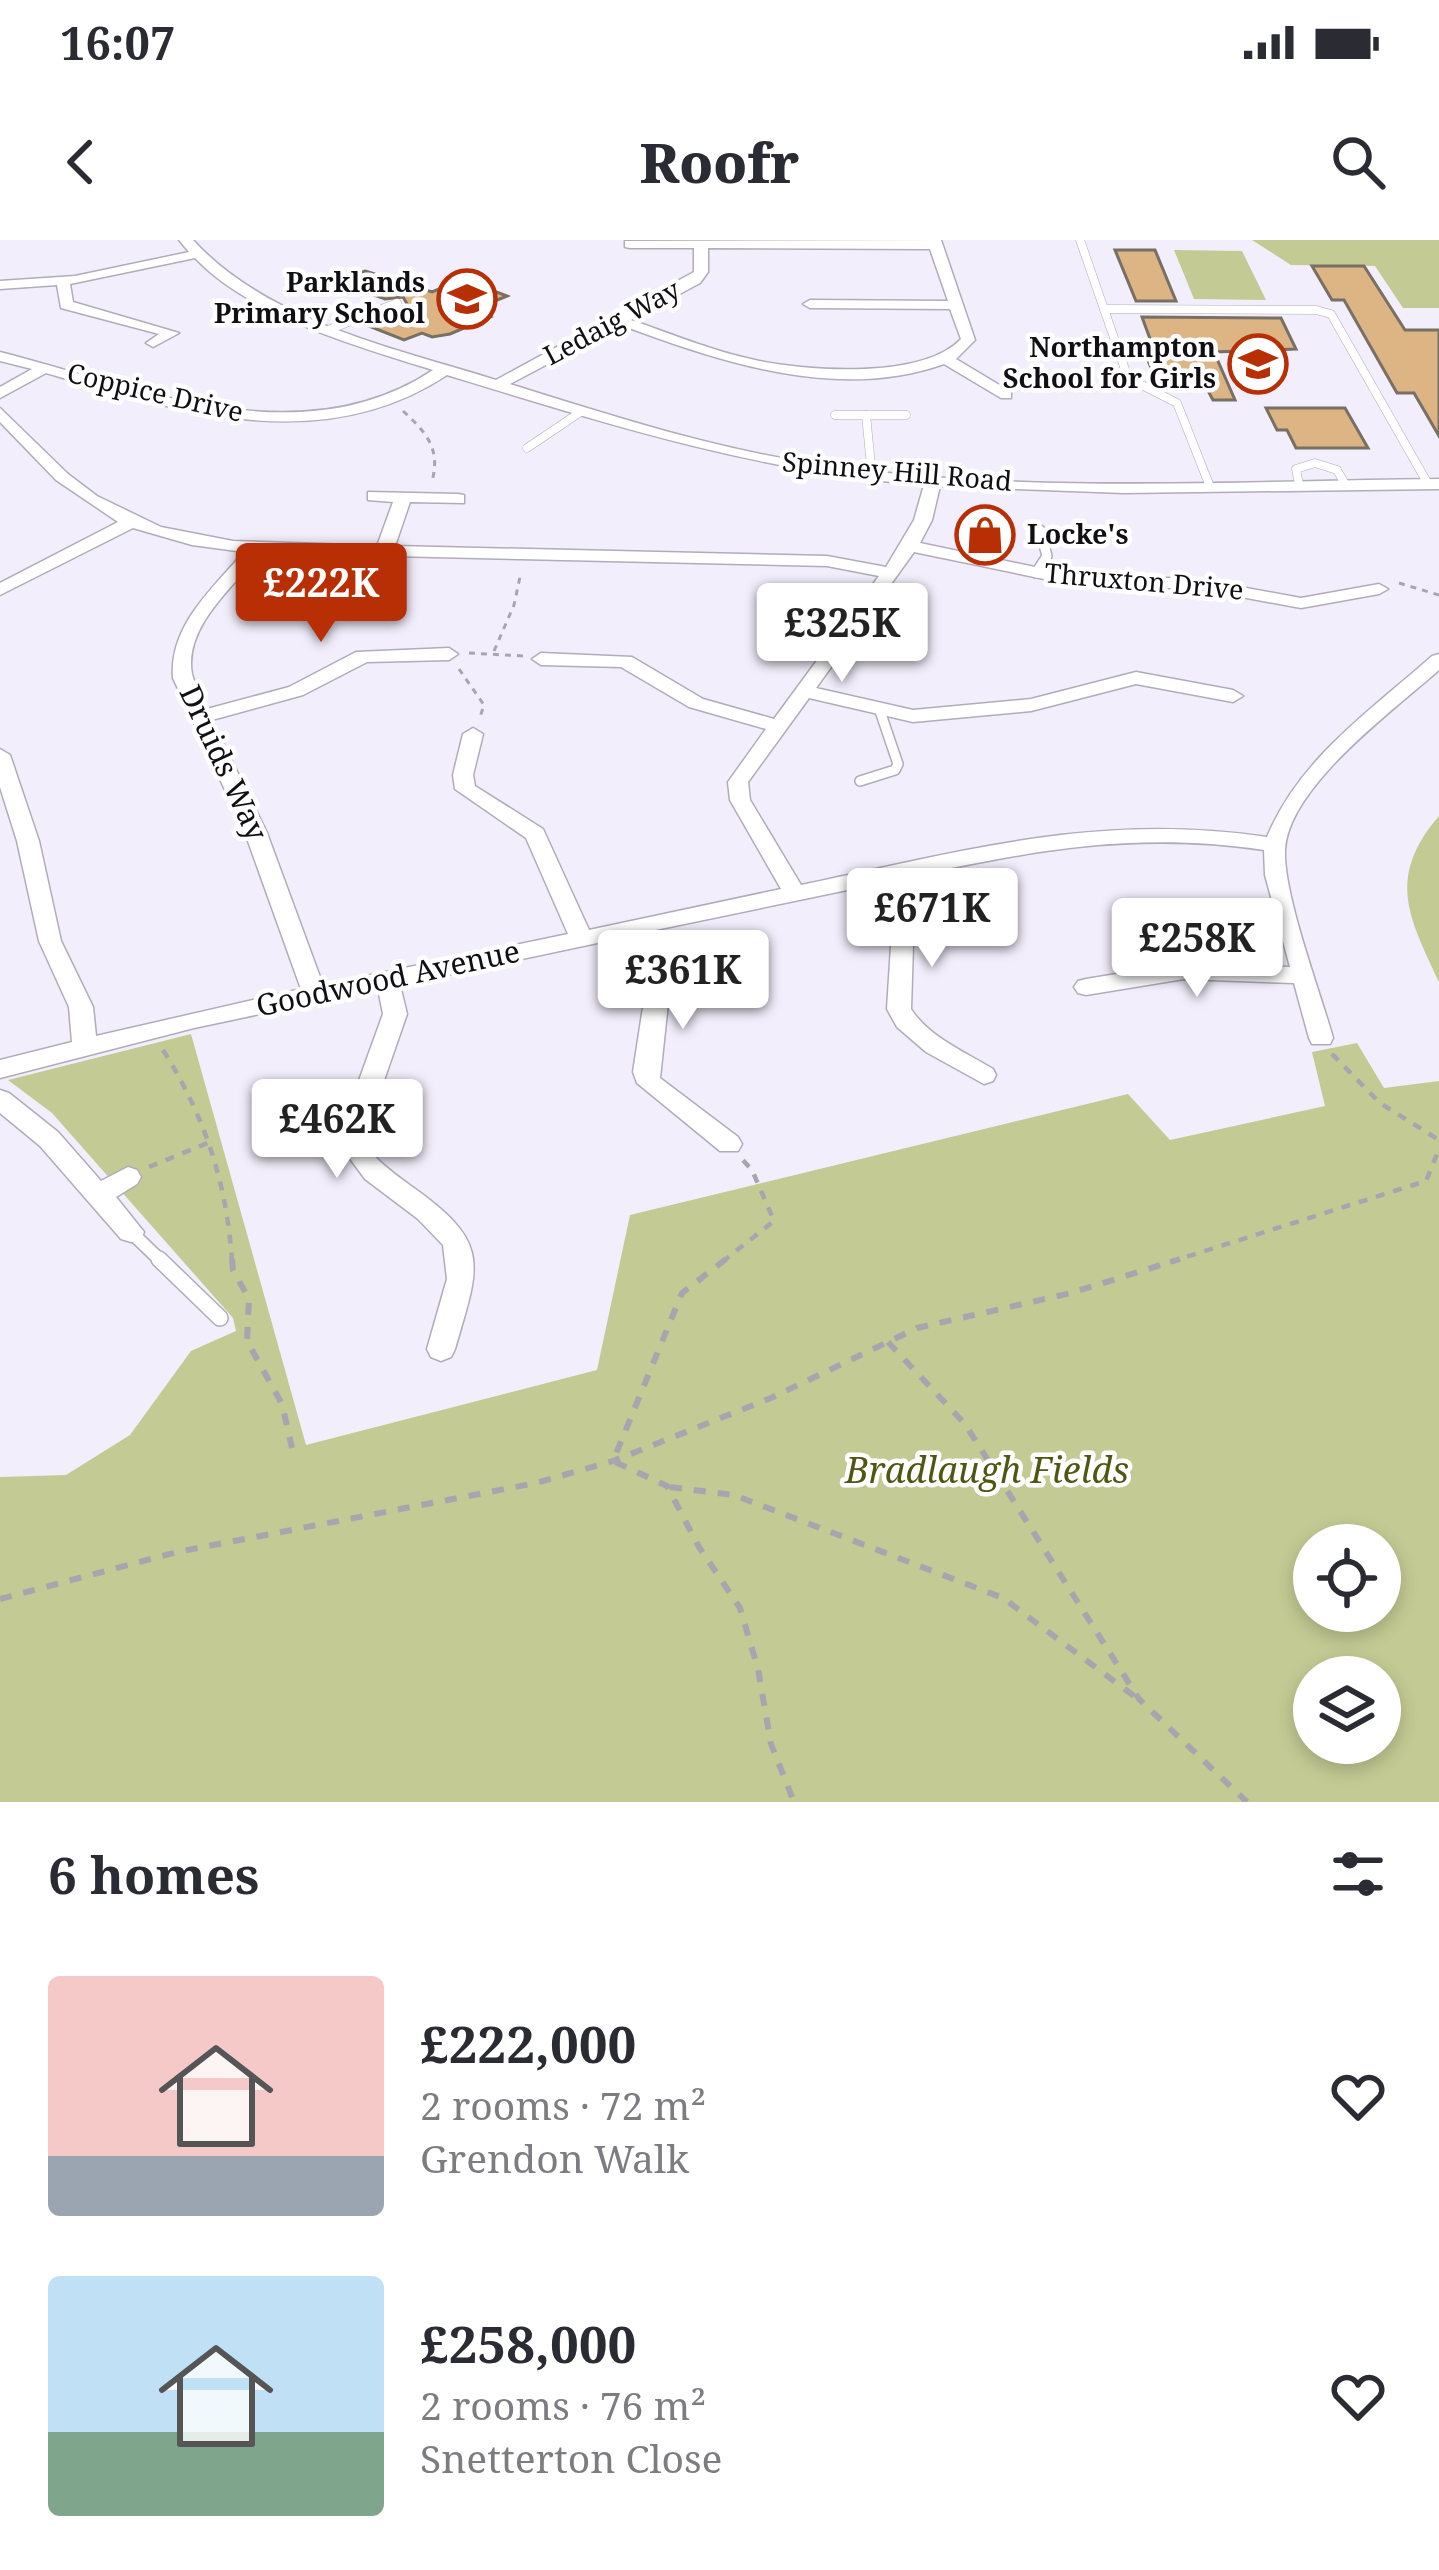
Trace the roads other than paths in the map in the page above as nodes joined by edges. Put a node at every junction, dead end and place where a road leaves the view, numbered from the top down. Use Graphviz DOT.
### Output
graph roads {
  1 [pos="1080,240"];
  2 [pos="935,242"];
  3 [pos="630,244"];
  4 [pos="701,245"];
  5 [pos="191,247"];
  6 [pos="63,281"];
  7 [pos="0,285"];
  8 [pos="397,303"];
  9 [pos="810,304"];
  10 [pos="958,305"];
  11 [pos="1104,309"];
  12 [pos="616,319"];
  13 [pos="192,323"];
  14 [pos="328,330"];
  15 [pos="172,333"];
  16 [pos="153,343"];
  17 [pos="0,356"];
  18 [pos="947,360"];
  19 [pos="45,368"];
  20 [pos="445,369"];
  21 [pos="498,385"];
  22 [pos="0,393"];
  23 [pos="1006,394"];
  24 [pos="582,411"];
  25 [pos="0,413"];
  26 [pos="835,415"];
  27 [pos="866,415"];
  28 [pos="906,415"];
  29 [pos="527,448"];
  30 [pos="872,475"];
  31 [pos="933,481"];
  32 [pos="1209,484"];
  33 [pos="1434,484"];
  34 [pos="374,496"];
  35 [pos="403,497"];
  36 [pos="458,499"];
  37 [pos="131,522"];
  38 [pos="1040,530"];
  39 [pos="910,546"];
  40 [pos="256,548"];
  41 [pos="384,552"];
  42 [pos="890,573"];
  43 [pos="1036,573"];
  44 [pos="1378,589"];
  45 [pos="0,590"];
  46 [pos="449,654"];
  47 [pos="541,659"];
  48 [pos="1439,660"];
  49 [pos="802,691"];
  50 [pos="1233,696"];
  51 [pos="880,711"];
  52 [pos="203,716"];
  53 [pos="778,726"];
  54 [pos="473,734"];
  55 [pos="0,755"];
  56 [pos="860,782"];
  57 [pos="1274,844"];
  58 [pos="863,880"];
  59 [pos="795,894"];
  60 [pos="628,928"];
  61 [pos="581,938"];
  62 [pos="1304,975"];
  63 [pos="387,979"];
  64 [pos="1086,987"];
  65 [pos="315,995"];
  66 [pos="1321,1038"];
  67 [pos="85,1048"];
  68 [pos="0,1069"];
  69 [pos="984,1075"];
  70 [pos="0,1099"];
  71 [pos="729,1144"];
  72 [pos="128,1177"];
  73 [pos="97,1196"];
  74 [pos="131,1232"];
  75 [pos="220,1318"];
  76 [pos="441,1349"];
  1 -- 11 [label="lane"];
  2 -- 4 [label="street"];
  2 -- 10 [label="street"];
  3 -- 4 [label="street"];
  4 -- 12 [label="street, Ledaig Way"];
  5 -- 6 [label="street"];
  5 -- 14 [label="street, Spinney Hill Road"];
  6 -- 7 [label="street"];
  6 -- 15 [label="street"];
  8 -- 14 [label="lane"];
  9 -- 10 [label="street"];
  10 -- 18 [label="street"];
  11 -- 32 [label="lane"];
  11 -- 33 [label="lane"];
  12 -- 18 [label="street"];
  12 -- 21 [label="street, Ledaig Way"];
  13 -- 15 [label="street"];
  14 -- 20 [label="street, Spinney Hill Road"];
  15 -- 16 [label="street"];
  17 -- 19 [label="street, Coppice Drive"];
  18 -- 23 [label="street"];
  19 -- 20 [label="street, Coppice Drive"];
  19 -- 22 [label="street"];
  20 -- 21 [label="street, Spinney Hill Road"];
  21 -- 24 [label="street, Spinney Hill Road"];
  24 -- 29 [label="lane"];
  24 -- 30 [label="street, Spinney Hill Road"];
  25 -- 37 [label="street"];
  26 -- 27 [label="lane"];
  27 -- 28 [label="lane"];
  27 -- 30 [label="lane"];
  30 -- 31 [label="street, Spinney Hill Road"];
  31 -- 32 [label="street, Spinney Hill Road"];
  31 -- 39 [label="street"];
  32 -- 33 [label="street, Spinney Hill Road"];
  34 -- 35 [label="street"];
  35 -- 36 [label="street"];
  35 -- 41 [label="street"];
  37 -- 40 [label="street"];
  37 -- 45 [label="street"];
  38 -- 43 [label="lane"];
  39 -- 42 [label="street"];
  39 -- 43 [label="street, Thruxton Drive"];
  40 -- 41 [label="street"];
  40 -- 52 [label="street, Druids Way"];
  41 -- 42 [label="street"];
  42 -- 49 [label="street"];
  43 -- 44 [label="street, Thruxton Drive"];
  46 -- 52 [label="street"];
  47 -- 53 [label="street"];
  48 -- 57 [label="street"];
  49 -- 51 [label="street"];
  49 -- 53 [label="street"];
  50 -- 51 [label="street"];
  51 -- 56 [label="lane"];
  52 -- 65 [label="street, Druids Way"];
  53 -- 59 [label="street"];
  54 -- 61 [label="street"];
  55 -- 67 [label="street"];
  57 -- 58 [label="street, Goodwood Avenue"];
  57 -- 62 [label="street"];
  58 -- 59 [label="street, Goodwood Avenue"];
  58 -- 69 [label="street"];
  59 -- 60 [label="street, Goodwood Avenue"];
  60 -- 61 [label="street, Goodwood Avenue"];
  60 -- 71 [label="street"];
  61 -- 63 [label="street, Goodwood Avenue"];
  62 -- 64 [label="street"];
  62 -- 66 [label="street"];
  63 -- 65 [label="street, Goodwood Avenue"];
  63 -- 76 [label="street"];
  65 -- 67 [label="street, Goodwood Avenue"];
  67 -- 68 [label="street, Goodwood Avenue"];
  70 -- 73 [label="street"];
  72 -- 73 [label="street"];
  73 -- 74 [label="street"];
  74 -- 75 [label="lane"];
}
